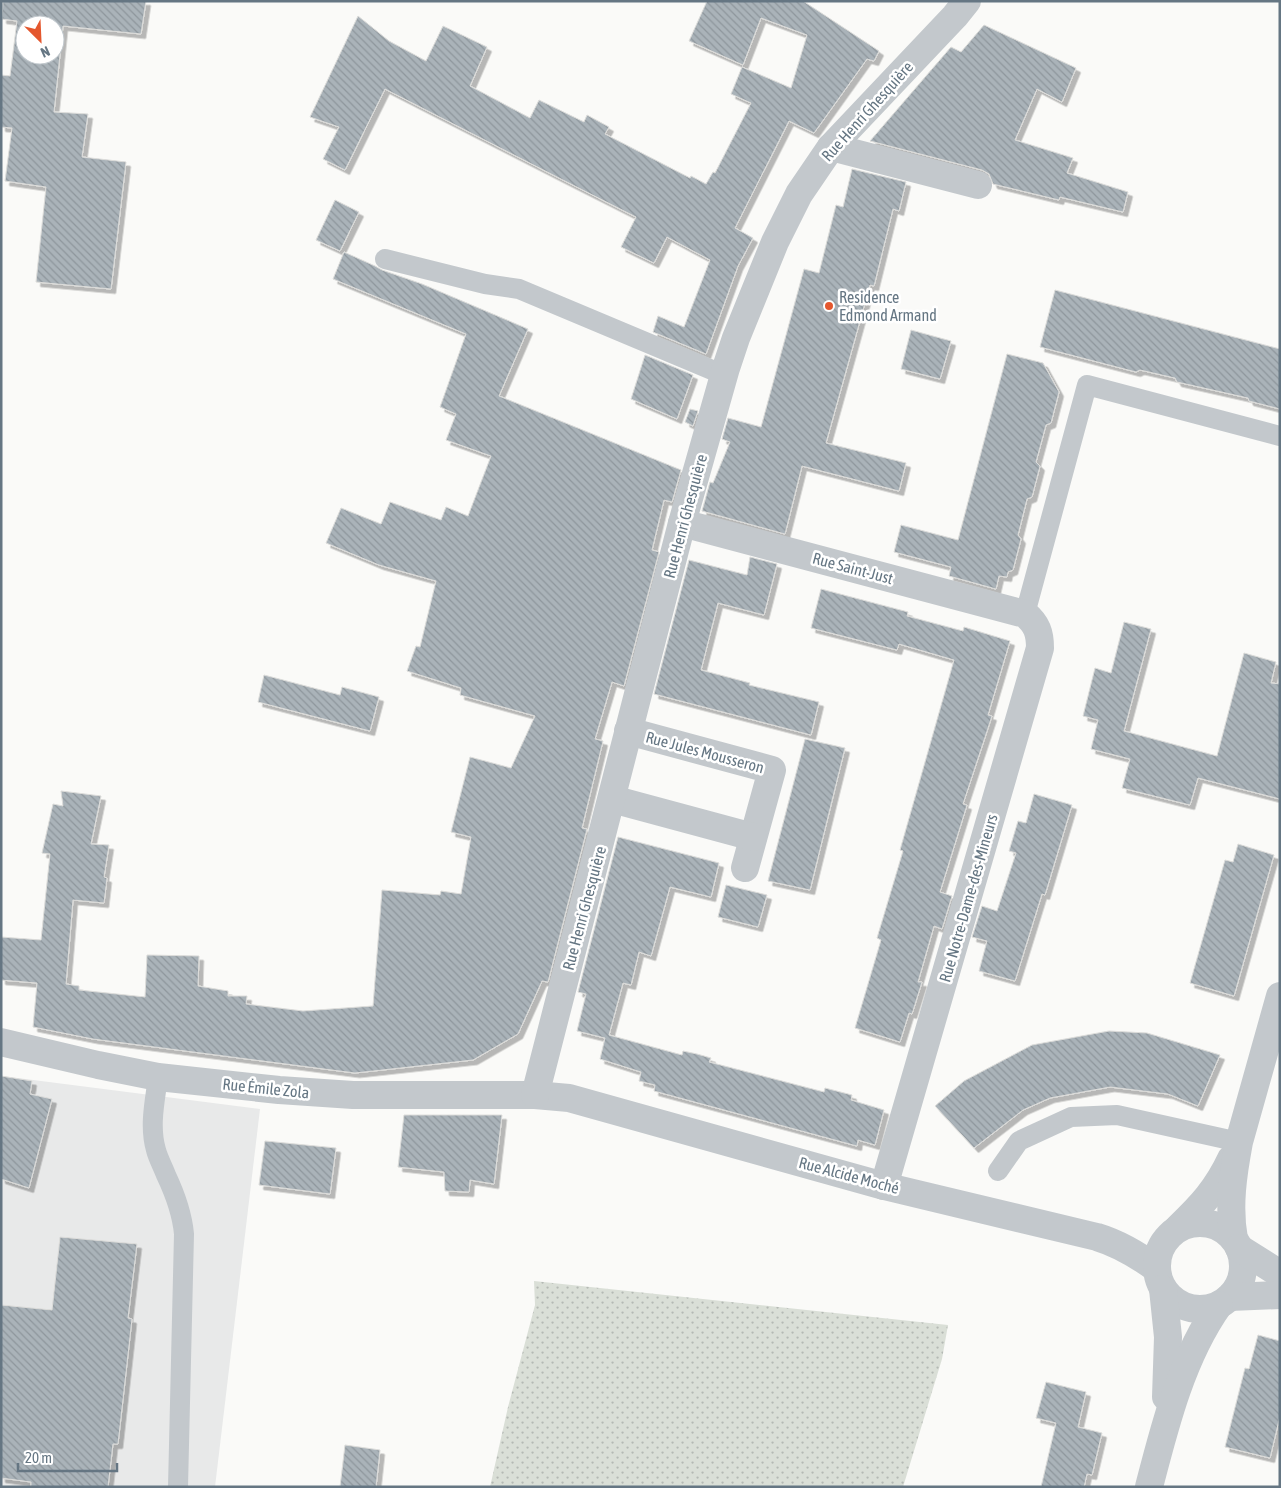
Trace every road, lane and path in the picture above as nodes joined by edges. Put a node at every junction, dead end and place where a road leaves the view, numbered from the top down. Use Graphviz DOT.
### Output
graph roads {
  1 [pos="967,1"];
  2 [pos="831,147"];
  3 [pos="978,185"];
  4 [pos="385,259"];
  5 [pos="724,375"];
  6 [pos="1280,436"];
  7 [pos="682,523"];
  8 [pos="1025,614"];
  9 [pos="628,731"];
  10 [pos="612,799"];
  11 [pos="753,837"];
  12 [pos="745,868"];
  13 [pos="1280,996"];
  14 [pos="1,1042"];
  15 [pos="158,1077"];
  16 [pos="535,1095"];
  17 [pos="1239,1142"];
  18 [pos="998,1171"];
  19 [pos="884,1186"];
  20 [pos="1178,1228"];
  21 [pos="1237,1243"];
  22 [pos="1280,1274"];
  23 [pos="1160,1279"];
  24 [pos="1280,1295"];
  25 [pos="1224,1301"];
  26 [pos="1164,1429"];
  27 [pos="178,1487"];
  28 [pos="1149,1487"];
  1 -- 2 [label="street, Rue Henri Ghesquière"];
  2 -- 3 [label="street"];
  2 -- 5 [label="street, Rue Henri Ghesquière"];
  4 -- 5 [label="lane"];
  5 -- 7 [label="street, Rue Henri Ghesquière"];
  6 -- 8 [label="lane"];
  7 -- 8 [label="street, Rue Saint-Just"];
  7 -- 9 [label="street, Rue Henri Ghesquière"];
  8 -- 19 [label="street, Rue Notre-Dame-des-Mineurs"];
  9 -- 10 [label="street, Rue Henri Ghesquière"];
  9 -- 11 [label="street, Rue Jules Mousseron"];
  10 -- 11 [label="street"];
  10 -- 16 [label="street, Rue Henri Ghesquière"];
  11 -- 12 [label="street, Rue Jules Mousseron"];
  13 -- 17 [label="street"];
  14 -- 15 [label="street, Rue Émile Zola"];
  15 -- 16 [label="street, Rue Émile Zola"];
  15 -- 27 [label="lane"];
  16 -- 19 [label="street, Rue Alcide Moché"];
  17 -- 18 [label="lane"];
  17 -- 20 [label="street"];
  17 -- 21 [label="street"];
  19 -- 23 [label="street, Rue Alcide Moché"];
  20 -- 21 [label="street"];
  20 -- 23 [label="street"];
  21 -- 22 [label="street"];
  21 -- 25 [label="street"];
  23 -- 25 [label="street"];
  23 -- 26 [label="street"];
  24 -- 25 [label="street"];
  25 -- 26 [label="street"];
  26 -- 28 [label="street"];
}
